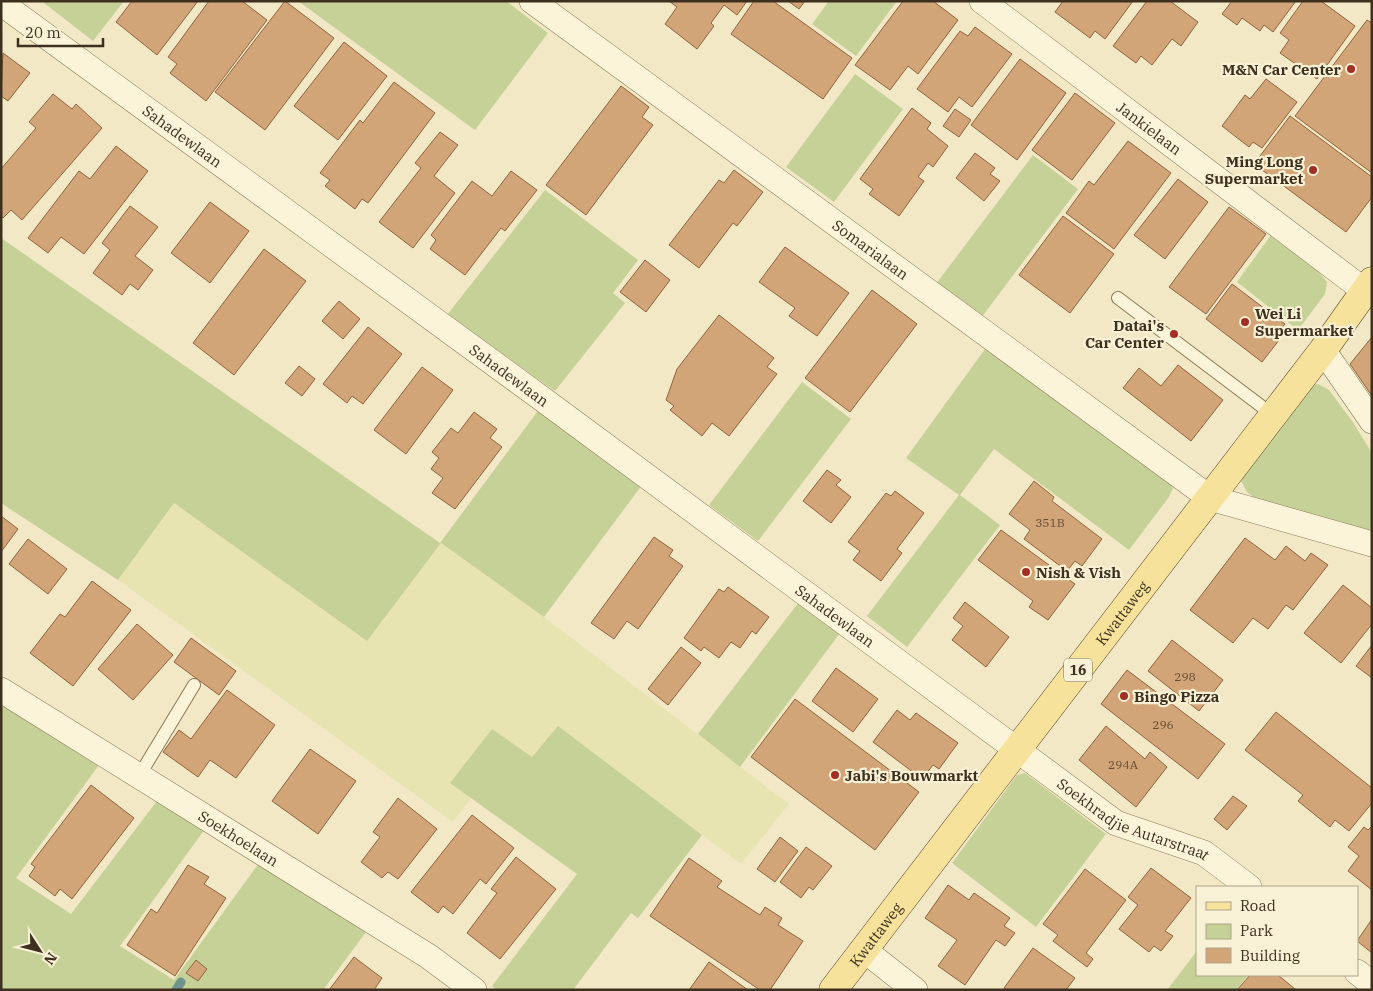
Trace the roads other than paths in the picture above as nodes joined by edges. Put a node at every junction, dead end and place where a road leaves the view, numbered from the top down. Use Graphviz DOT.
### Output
graph roads {
  1 [pos="532,1"];
  2 [pos="982,1"];
  3 [pos="1,3"];
  4 [pos="1368,286"];
  5 [pos="1118,298"];
  6 [pos="1323,350"];
  7 [pos="1273,415"];
  8 [pos="1372,421"];
  9 [pos="1210,498"];
  10 [pos="1372,544"];
  11 [pos="194,685"];
  12 [pos="1,690"];
  13 [pos="1016,751"];
  14 [pos="138,776"];
  15 [pos="1248,886"];
  16 [pos="864,950"];
  17 [pos="1358,973"];
  18 [pos="1372,984"];
  19 [pos="474,990"];
  20 [pos="833,990"];
  21 [pos="915,990"];
  1 -- 9 [label="street, Somarialaan"];
  2 -- 4 [label="street, Jankielaan"];
  3 -- 13 [label="street, Sahadewlaan"];
  4 -- 6 [label="main road, Kwattaweg / 16"];
  5 -- 7 [label="lane"];
  6 -- 7 [label="main road, Kwattaweg / 16"];
  6 -- 8 [label="street"];
  7 -- 9 [label="main road, Kwattaweg / 16"];
  9 -- 10 [label="street"];
  9 -- 13 [label="main road, Kwattaweg / 16"];
  11 -- 14 [label="lane"];
  12 -- 14 [label="street, Soekhoelaan"];
  13 -- 15 [label="street, Soekhradjie Autarstraat"];
  13 -- 16 [label="main road, Kwattaweg / 16"];
  14 -- 19 [label="street, Soekhoelaan"];
  16 -- 20 [label="main road, Kwattaweg / 16"];
  16 -- 21 [label="street"];
  17 -- 18 [label="street"];
}
